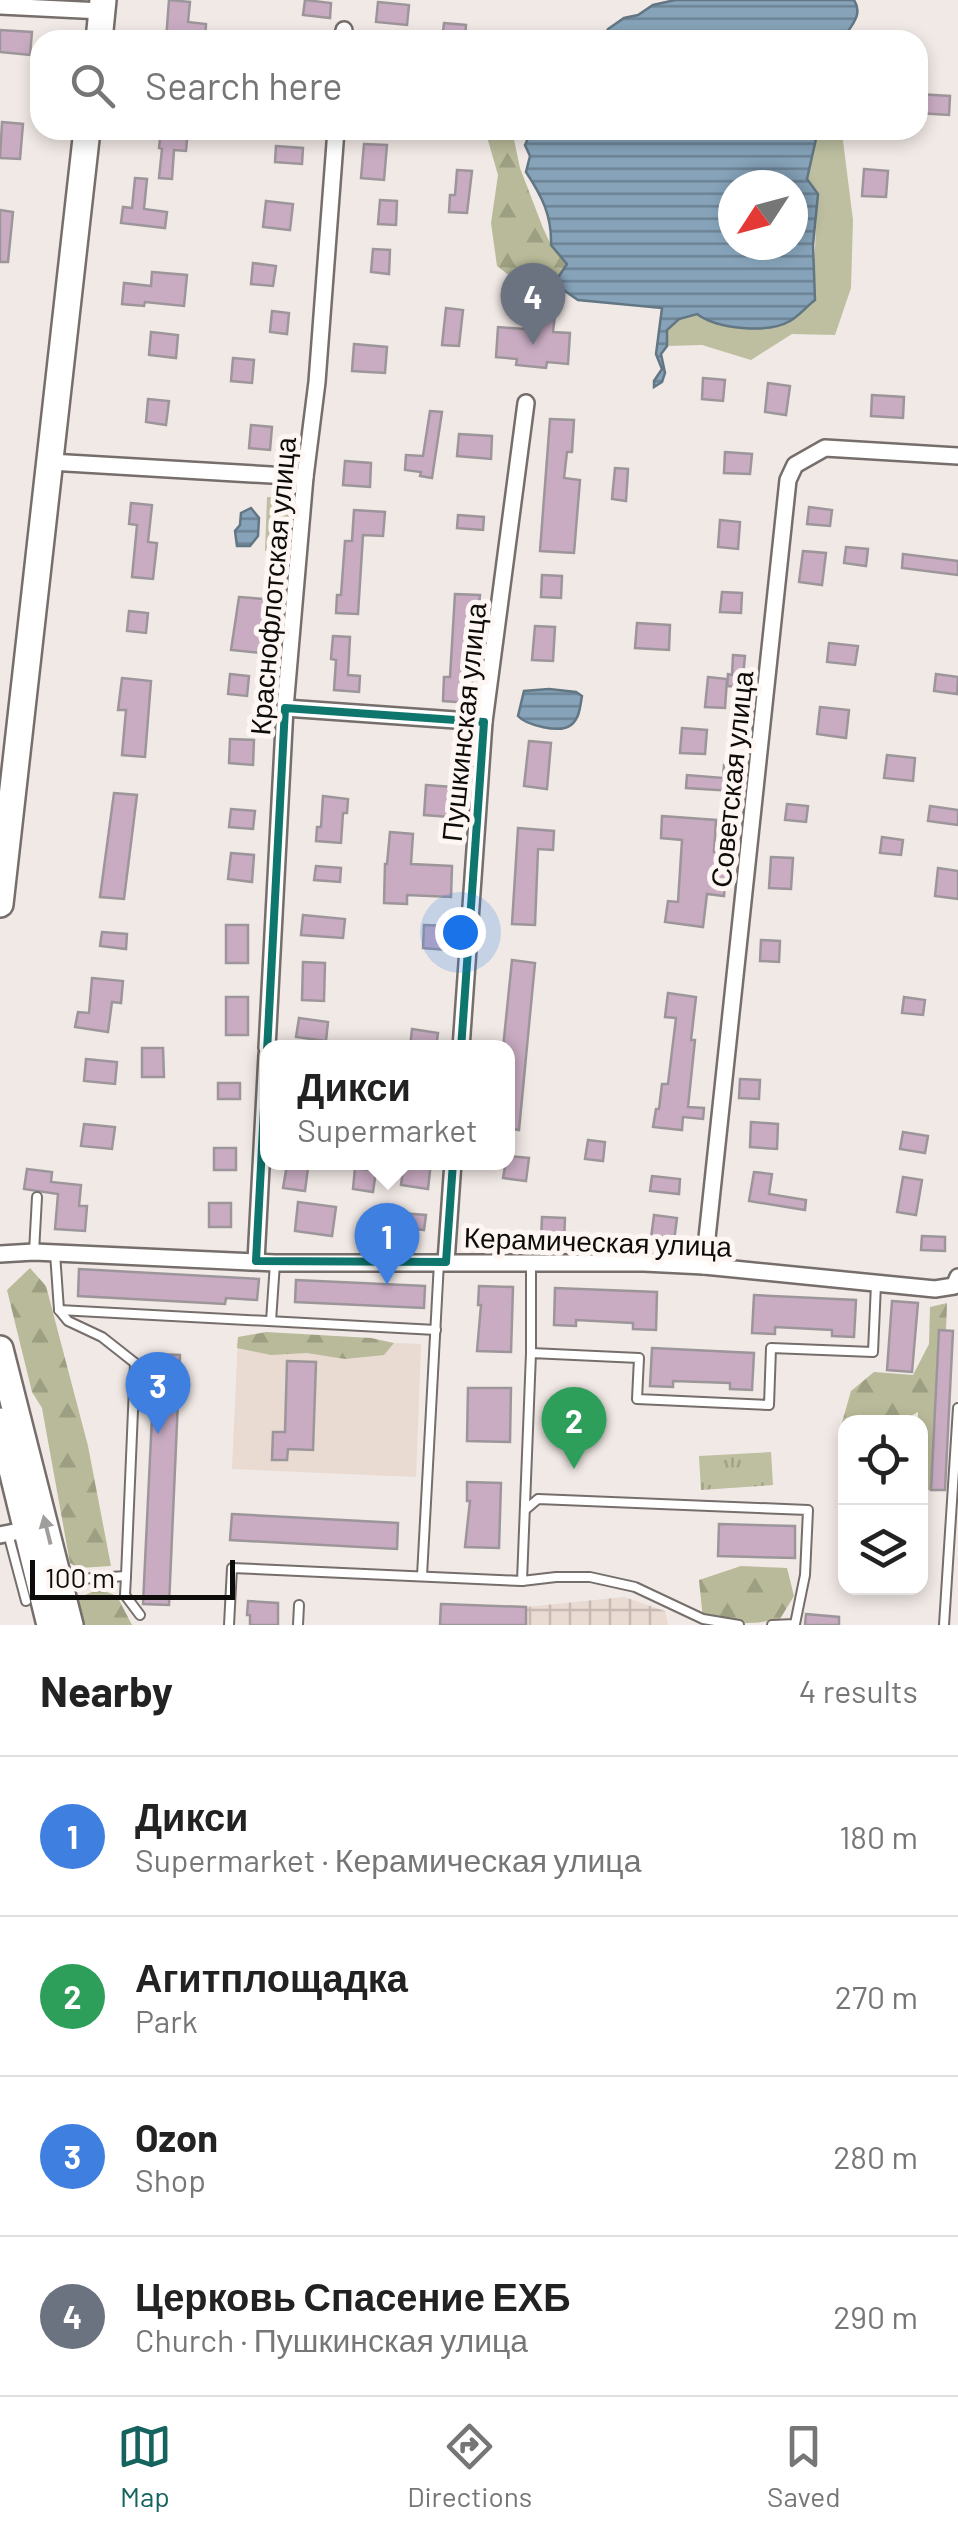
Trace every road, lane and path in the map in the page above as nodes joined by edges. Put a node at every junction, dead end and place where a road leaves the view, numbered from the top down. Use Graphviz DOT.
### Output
graph roads {
  1 [pos="95,5"];
  2 [pos="0,6"];
  3 [pos="87,30"];
  4 [pos="98,30"];
  5 [pos="72,140"];
  6 [pos="87,140"];
  7 [pos="335,140"];
  8 [pos="526,403"];
  9 [pos="958,456"];
  10 [pos="50,462"];
  11 [pos="305,477"];
  12 [pos="285,708"];
  13 [pos="484,722"];
  14 [pos="0,762"];
  15 [pos="0,904"];
  16 [pos="268,1040"];
  17 [pos="463,1040"];
  18 [pos="261,1170"];
  19 [pos="452,1170"];
  20 [pos="37,1197"];
  21 [pos="34,1252"];
  22 [pos="55,1253"];
  23 [pos="0,1254"];
  24 [pos="256,1261"];
  25 [pos="275,1262"];
  26 [pos="443,1262"];
  27 [pos="531,1262"];
  28 [pos="704,1266"];
  29 [pos="876,1284"];
  30 [pos="956,1286"];
  31 [pos="59,1310"];
  32 [pos="271,1322"];
  33 [pos="436,1330"];
  34 [pos="0,1349"];
  35 [pos="532,1353"];
  36 [pos="958,1408"];
  37 [pos="0,1421"];
  38 [pos="525,1510"];
  39 [pos="16,1536"];
  40 [pos="0,1544"];
  41 [pos="126,1576"];
  42 [pos="422,1576"];
  43 [pos="60,1580"];
  44 [pos="522,1581"];
  45 [pos="26,1601"];
  46 [pos="299,1605"];
  47 [pos="140,1615"];
  48 [pos="795,1624"];
  49 [pos="50,1625"];
  50 [pos="70,1625"];
  51 [pos="229,1625"];
  52 [pos="298,1625"];
  53 [pos="739,1625"];
  54 [pos="772,1625"];
  55 [pos="944,1625"];
  1 -- 2 [label="street"];
  1 -- 3 [label="main road"];
  1 -- 4 [label="main road"];
  5 -- 14 [label="main road"];
  6 -- 10 [label="main road"];
  7 -- 11 [label="street, Краснофлотская улица"];
  8 -- 13 [label="street, Пушкинская улица"];
  9 -- 28 [label="street, Советская улица"];
  10 -- 11 [label="street"];
  10 -- 15 [label="main road"];
  11 -- 12 [label="street, Краснофлотская улица"];
  12 -- 13 [label="street"];
  12 -- 16 [label="street, Краснофлотская улица"];
  13 -- 17 [label="street, Пушкинская улица"];
  18 -- 24 [label="street"];
  19 -- 26 [label="street"];
  20 -- 21 [label="lane"];
  21 -- 22 [label="street, Керамическая улица"];
  21 -- 23 [label="street, Керамическая улица"];
  22 -- 24 [label="street, Керамическая улица"];
  22 -- 31 [label="lane"];
  24 -- 25 [label="street, Керамическая улица"];
  25 -- 26 [label="street, Керамическая улица"];
  25 -- 32 [label="lane"];
  26 -- 27 [label="street, Керамическая улица"];
  26 -- 33 [label="lane"];
  27 -- 28 [label="street, Керамическая улица"];
  27 -- 35 [label="lane"];
  28 -- 29 [label="street, Керамическая улица"];
  29 -- 30 [label="street, Керамическая улица"];
  29 -- 35 [label="lane"];
  31 -- 32 [label="lane"];
  31 -- 41 [label="lane"];
  32 -- 33 [label="lane"];
  33 -- 42 [label="lane"];
  43 -- 34 [label="main road, one-way"];
  35 -- 38 [label="lane"];
  36 -- 55 [label="lane"];
  37 -- 39 [label="main road"];
  38 -- 44 [label="lane"];
  38 -- 48 [label="lane"];
  39 -- 40 [label="lane"];
  39 -- 45 [label="lane"];
  39 -- 49 [label="main road"];
  41 -- 43 [label="lane"];
  41 -- 47 [label="lane"];
  42 -- 44 [label="lane"];
  42 -- 51 [label="lane"];
  43 -- 50 [label="main road"];
  44 -- 53 [label="lane"];
  46 -- 52 [label="lane"];
  48 -- 54 [label="lane"];
}
